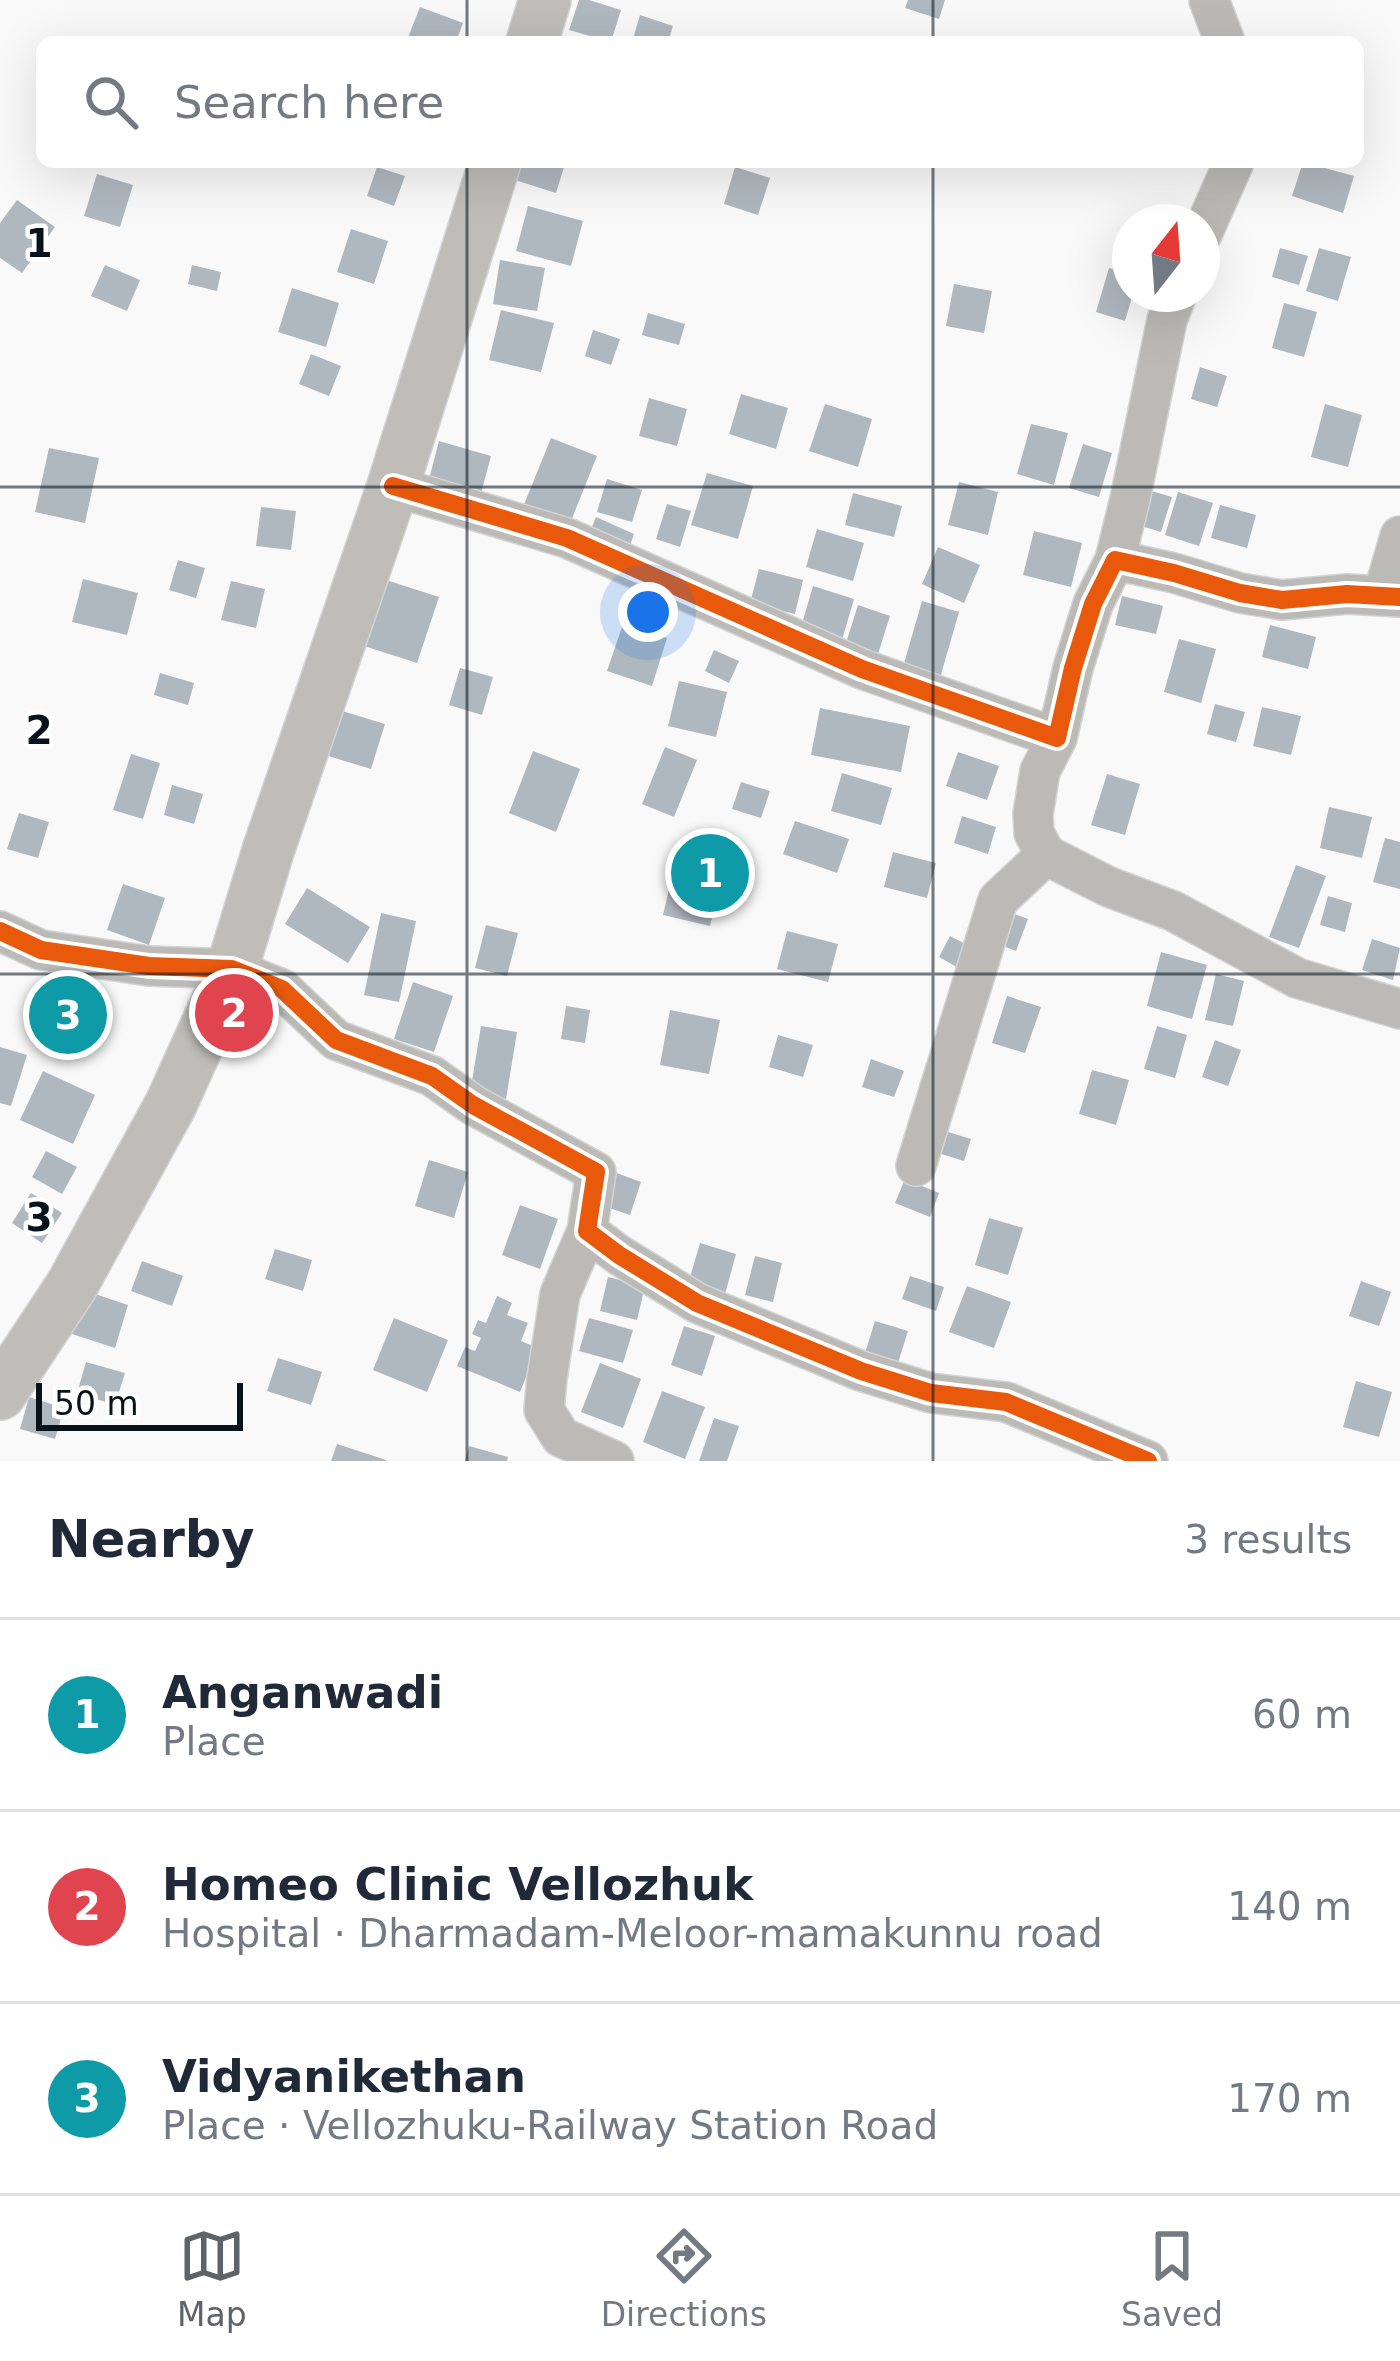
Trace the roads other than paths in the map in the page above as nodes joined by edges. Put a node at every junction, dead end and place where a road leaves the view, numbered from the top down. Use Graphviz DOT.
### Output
graph roads {
  1 [pos="545,0"];
  2 [pos="1209,0"];
  3 [pos="534,36"];
  4 [pos="1223,36"];
  5 [pos="493,168"];
  6 [pos="1231,168"];
  7 [pos="1215,204"];
  8 [pos="1170,312"];
  9 [pos="393,486"];
  10 [pos="1400,536"];
  11 [pos="1115,560"];
  12 [pos="1391,596"];
  13 [pos="1057,738"];
  14 [pos="1046,855"];
  15 [pos="0,931"];
  16 [pos="232,969"];
  17 [pos="1400,1010"];
  18 [pos="916,1166"];
  19 [pos="587,1232"];
  20 [pos="17,1334"];
  21 [pos="0,1394"];
  22 [pos="614,1461"];
  23 [pos="1148,1461"];
  1 -- 3 [label="main road"];
  2 -- 4 [label="street"];
  5 -- 9 [label="main road"];
  6 -- 7 [label="street"];
  8 -- 11 [label="street"];
  9 -- 13 [label="street"];
  9 -- 16 [label="main road"];
  10 -- 12 [label="street"];
  11 -- 12 [label="street"];
  11 -- 13 [label="street"];
  13 -- 14 [label="street"];
  14 -- 17 [label="street"];
  14 -- 18 [label="street"];
  15 -- 16 [label="street"];
  16 -- 19 [label="street"];
  16 -- 20 [label="main road"];
  19 -- 22 [label="street"];
  19 -- 23 [label="street"];
  20 -- 21 [label="main road"];
}
